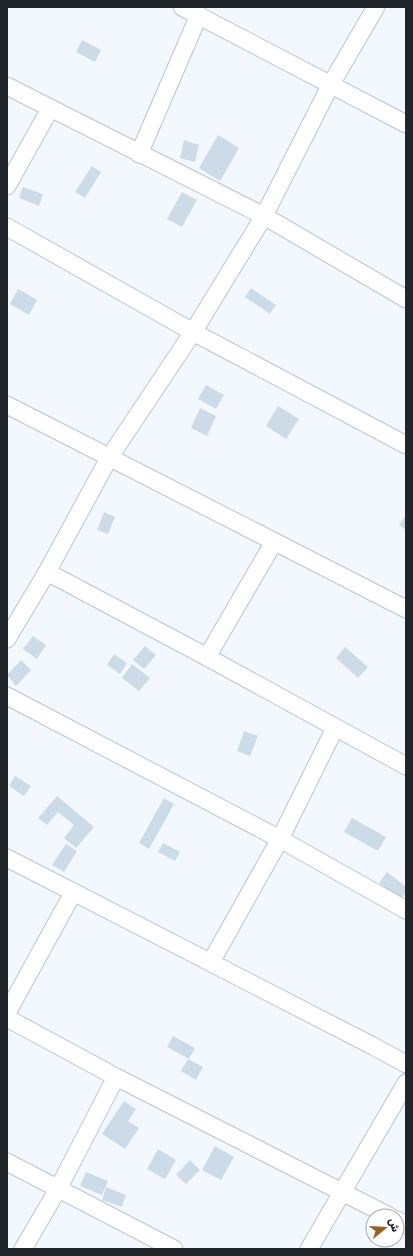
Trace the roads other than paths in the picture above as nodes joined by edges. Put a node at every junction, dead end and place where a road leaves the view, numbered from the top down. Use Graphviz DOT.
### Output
graph roads {
  1 [pos="182,7"];
  2 [pos="376,7"];
  3 [pos="199,15"];
  4 [pos="331,84"];
  5 [pos="7,86"];
  6 [pos="50,110"];
  7 [pos="406,124"];
  8 [pos="139,154"];
  9 [pos="7,186"];
  10 [pos="264,216"];
  11 [pos="7,227"];
  12 [pos="406,299"];
  13 [pos="193,332"];
  14 [pos="7,405"];
  15 [pos="406,445"];
  16 [pos="109,458"];
  17 [pos="274,542"];
  18 [pos="48,572"];
  19 [pos="406,609"];
  20 [pos="7,639"];
  21 [pos="207,657"];
  22 [pos="7,696"];
  23 [pos="335,728"];
  24 [pos="406,766"];
  25 [pos="280,839"];
  26 [pos="7,858"];
  27 [pos="73,893"];
  28 [pos="406,910"];
  29 [pos="211,962"];
  30 [pos="7,1014"];
  31 [pos="7,1018"];
  32 [pos="406,1064"];
  33 [pos="116,1077"];
  34 [pos="406,1083"];
  35 [pos="7,1162"];
  36 [pos="58,1189"];
  37 [pos="342,1191"];
  38 [pos="374,1208"];
  39 [pos="23,1249"];
  40 [pos="174,1249"];
  41 [pos="309,1249"];
  1 -- 3 [label="street"];
  2 -- 4 [label="street"];
  3 -- 4 [label="street"];
  3 -- 8 [label="street"];
  4 -- 7 [label="street"];
  4 -- 10 [label="street"];
  5 -- 6 [label="street"];
  6 -- 8 [label="street"];
  6 -- 9 [label="street"];
  8 -- 10 [label="street"];
  10 -- 12 [label="street"];
  10 -- 13 [label="street"];
  11 -- 13 [label="street"];
  13 -- 15 [label="street"];
  13 -- 16 [label="street"];
  14 -- 16 [label="street"];
  16 -- 17 [label="street"];
  16 -- 18 [label="street"];
  17 -- 19 [label="street"];
  17 -- 21 [label="street"];
  18 -- 20 [label="street"];
  18 -- 21 [label="street"];
  21 -- 23 [label="street"];
  22 -- 25 [label="street"];
  23 -- 24 [label="street"];
  23 -- 25 [label="street"];
  25 -- 28 [label="street"];
  25 -- 29 [label="street"];
  26 -- 27 [label="street"];
  27 -- 29 [label="street"];
  27 -- 30 [label="street"];
  29 -- 32 [label="street"];
  31 -- 33 [label="street"];
  33 -- 36 [label="street"];
  33 -- 37 [label="street"];
  34 -- 37 [label="street"];
  35 -- 36 [label="street"];
  36 -- 39 [label="street"];
  36 -- 40 [label="street"];
  37 -- 38 [label="street"];
  37 -- 41 [label="street"];
}
